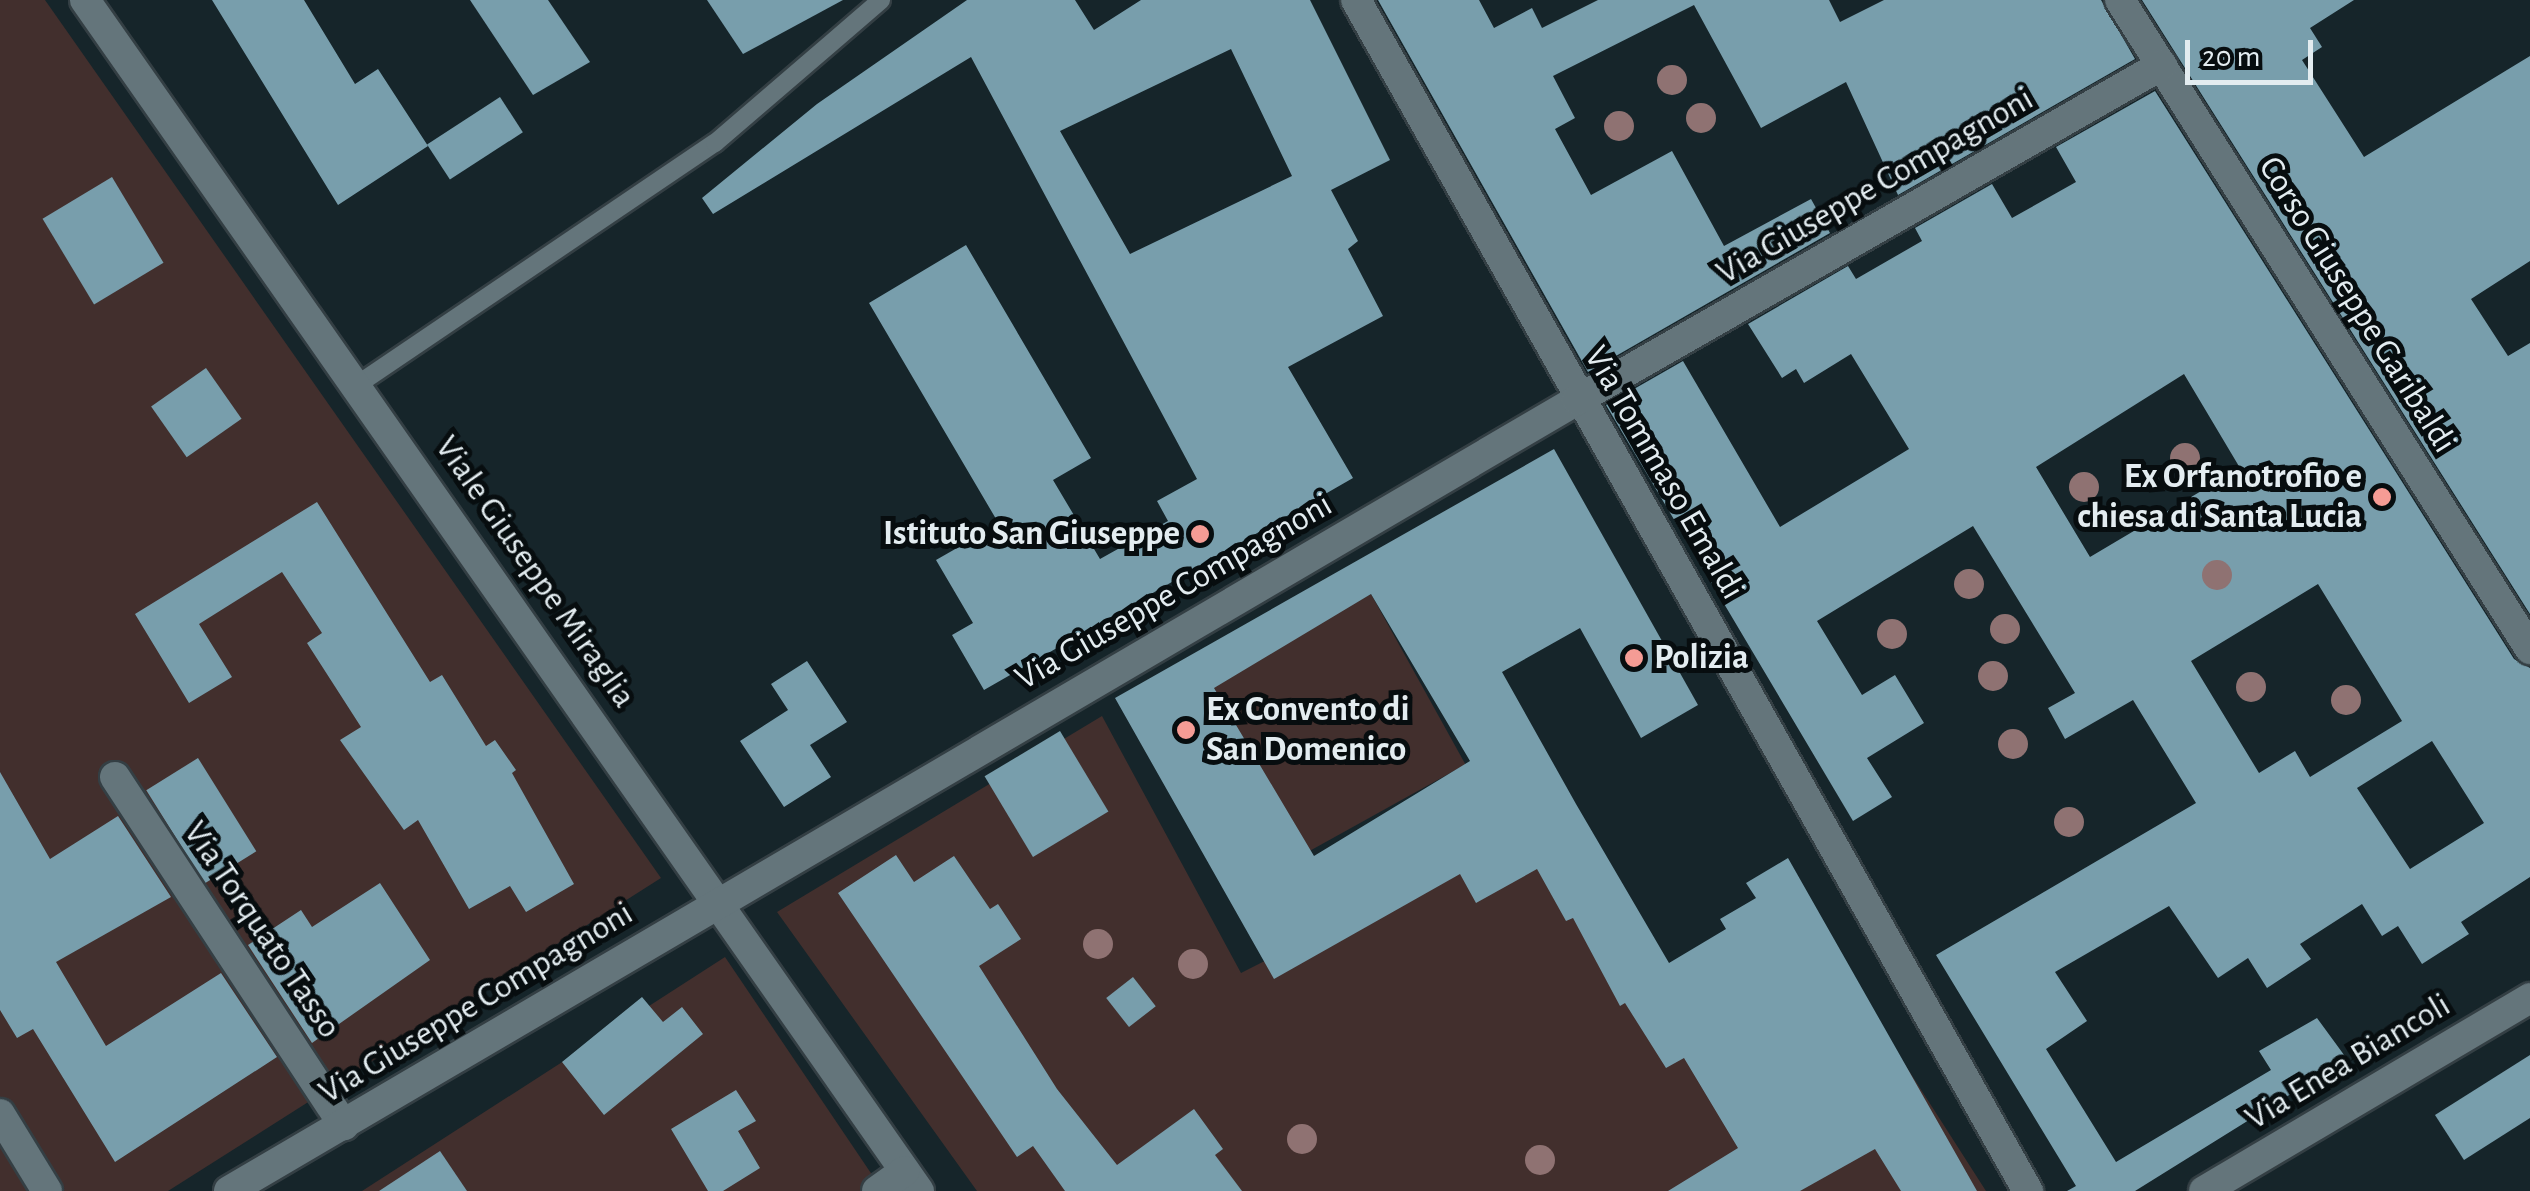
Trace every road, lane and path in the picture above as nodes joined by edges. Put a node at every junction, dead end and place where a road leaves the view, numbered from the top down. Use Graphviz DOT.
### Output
graph roads {
  1 [pos="85,0"];
  2 [pos="880,0"];
  3 [pos="1356,0"];
  4 [pos="2120,0"];
  5 [pos="2162,65"];
  6 [pos="357,385"];
  7 [pos="1577,400"];
  8 [pos="2530,650"];
  9 [pos="115,777"];
  10 [pos="721,901"];
  11 [pos="2530,998"];
  12 [pos="0,1114"];
  13 [pos="344,1126"];
  14 [pos="912,1181"];
  15 [pos="47,1191"];
  16 [pos="228,1191"];
  17 [pos="877,1191"];
  18 [pos="2028,1191"];
  19 [pos="2204,1191"];
  1 -- 6 [label="street, Viale Giuseppe Miraglia"];
  2 -- 6 [label="lane"];
  3 -- 7 [label="street, Via Tommaso Emaldi"];
  4 -- 5 [label="street, Corso Giuseppe Garibaldi"];
  5 -- 7 [label="street, Via Giuseppe Compagnoni"];
  5 -- 8 [label="street, Corso Giuseppe Garibaldi"];
  6 -- 10 [label="street, Viale Giuseppe Miraglia"];
  7 -- 10 [label="street, Via Giuseppe Compagnoni"];
  7 -- 18 [label="street, Via Tommaso Emaldi"];
  9 -- 13 [label="street, Via Torquato Tasso"];
  10 -- 13 [label="street, Via Giuseppe Compagnoni"];
  10 -- 14 [label="street, Viale Giuseppe Miraglia"];
  11 -- 19 [label="street, Via Enea Biancoli"];
  12 -- 15 [label="street"];
  13 -- 16 [label="street, Via Giuseppe Compagnoni"];
  14 -- 17 [label="street"];
}
